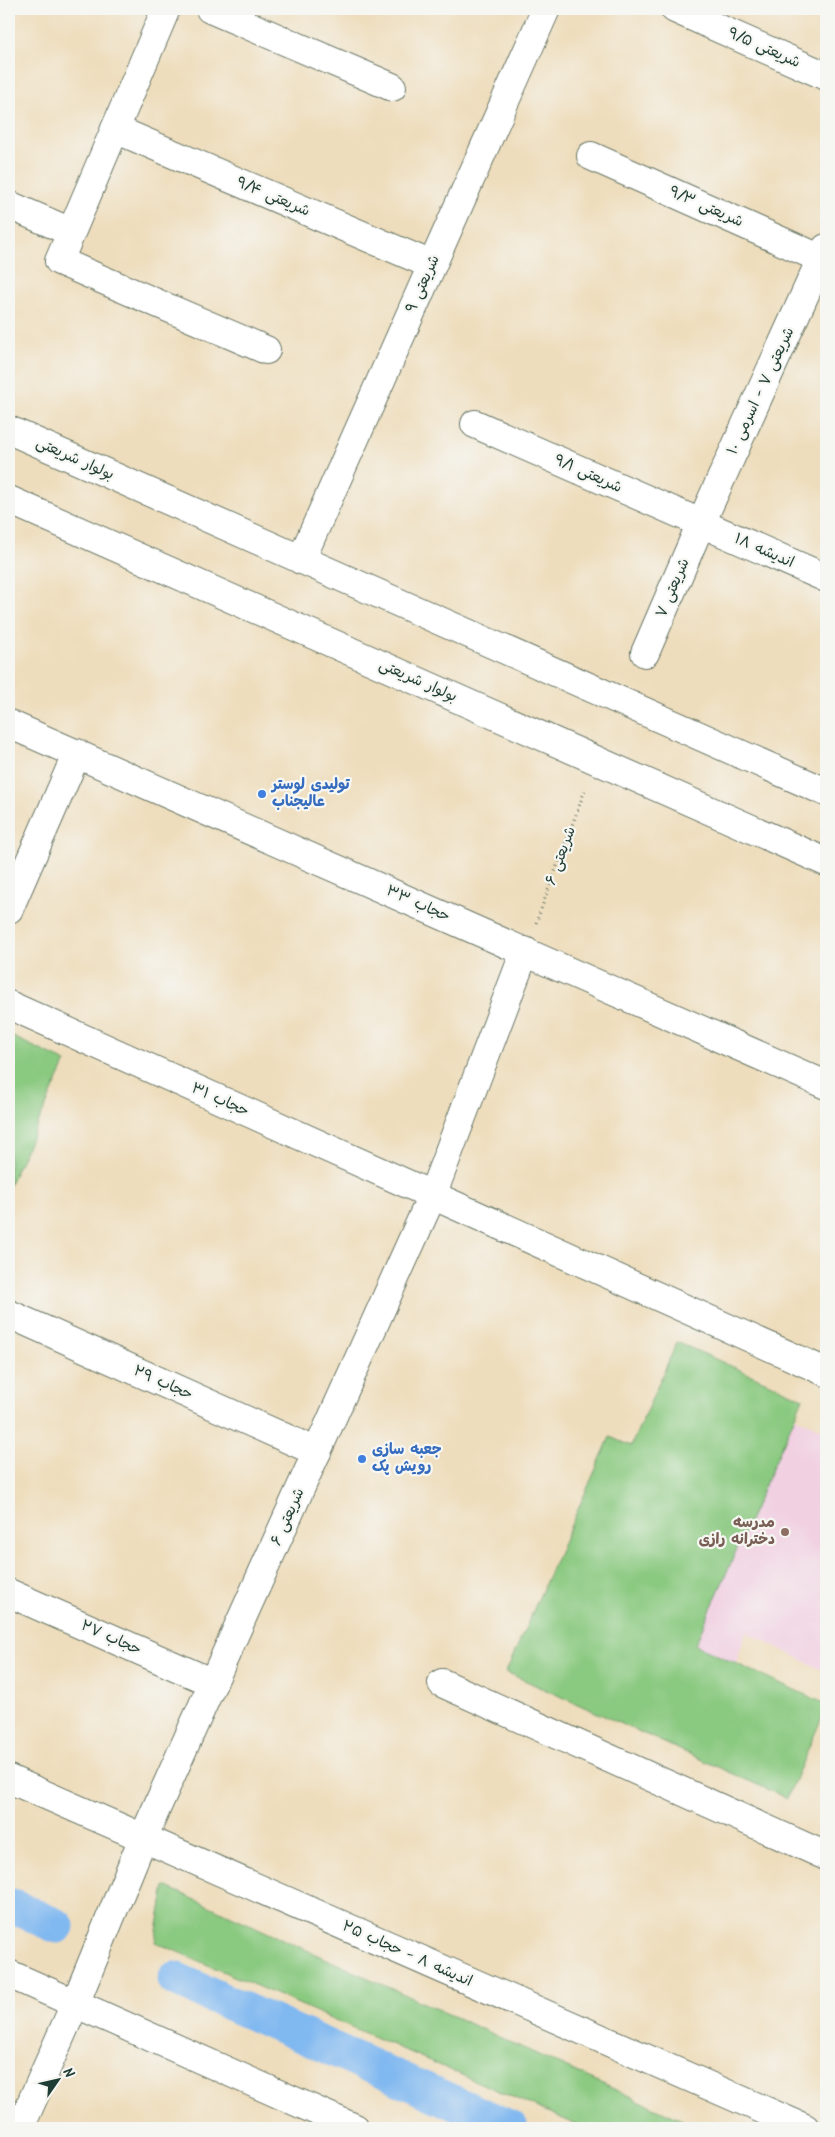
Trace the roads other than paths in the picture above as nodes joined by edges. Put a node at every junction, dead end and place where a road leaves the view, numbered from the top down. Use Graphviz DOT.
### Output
graph roads {
  1 [pos="210,9"];
  2 [pos="546,9"];
  3 [pos="675,9"];
  4 [pos="158,11"];
  5 [pos="826,76"];
  6 [pos="392,87"];
  7 [pos="115,129"];
  8 [pos="591,156"];
  9 [pos="9,205"];
  10 [pos="71,232"];
  11 [pos="825,256"];
  12 [pos="432,265"];
  13 [pos="266,350"];
  14 [pos="475,424"];
  15 [pos="9,430"];
  16 [pos="9,500"];
  17 [pos="701,523"];
  18 [pos="301,560"];
  19 [pos="826,578"];
  20 [pos="645,653"];
  21 [pos="9,724"];
  22 [pos="77,752"];
  23 [pos="826,792"];
  24 [pos="826,862"];
  25 [pos="9,908"];
  26 [pos="526,952"];
  27 [pos="9,1005"];
  28 [pos="826,1085"];
  29 [pos="432,1196"];
  30 [pos="9,1314"];
  31 [pos="826,1372"];
  32 [pos="317,1452"];
  33 [pos="9,1593"];
  34 [pos="442,1683"];
  35 [pos="213,1684"];
  36 [pos="9,1779"];
  37 [pos="143,1838"];
  38 [pos="826,1856"];
  39 [pos="9,1974"];
  40 [pos="75,2004"];
  41 [pos="20,2128"];
  42 [pos="355,2128"];
  43 [pos="805,2128"];
  1 -- 6 [label="street"];
  2 -- 12 [label="street, شریعتی ۹"];
  3 -- 5 [label="street, شریعتی ۹/۵"];
  4 -- 7 [label="street"];
  7 -- 10 [label="street"];
  7 -- 12 [label="street, شریعتی ۹/۴"];
  8 -- 11 [label="street, شریعتی ۹/۳"];
  9 -- 10 [label="street"];
  10 -- 13 [label="street"];
  11 -- 17 [label="street, شریعتی ۷ - اسرمی ۱۰"];
  12 -- 18 [label="street, شریعتی ۹"];
  14 -- 17 [label="street, شریعتی ۹/۱"];
  15 -- 18 [label="street, بولوار شریعتی"];
  16 -- 24 [label="street, بولوار شریعتی"];
  17 -- 19 [label="street, اندیشه ۱۸"];
  17 -- 20 [label="street, شریعتی ۷"];
  18 -- 23 [label="street, بولوار شریعتی"];
  21 -- 22 [label="street, حجاب ۳۳"];
  22 -- 25 [label="street"];
  22 -- 26 [label="street, حجاب ۳۳"];
  26 -- 28 [label="street, حجاب ۳۳"];
  26 -- 29 [label="street, شریعتی ۶"];
  27 -- 29 [label="street, حجاب ۳۱"];
  29 -- 31 [label="street, حجاب ۳۱"];
  29 -- 32 [label="street, شریعتی ۶"];
  30 -- 32 [label="street, حجاب ۲۹"];
  32 -- 35 [label="street, شریعتی ۶"];
  33 -- 35 [label="street, حجاب ۲۷"];
  34 -- 38 [label="street"];
  35 -- 37 [label="street, شریعتی ۶"];
  36 -- 37 [label="street, اندیشه ۸ - حجاب ۲۵"];
  37 -- 40 [label="street, شریعتی ۶"];
  37 -- 43 [label="street, اندیشه ۸ - حجاب ۲۵"];
  39 -- 40 [label="street"];
  40 -- 41 [label="street, شریعتی ۶"];
  40 -- 42 [label="street"];
}
